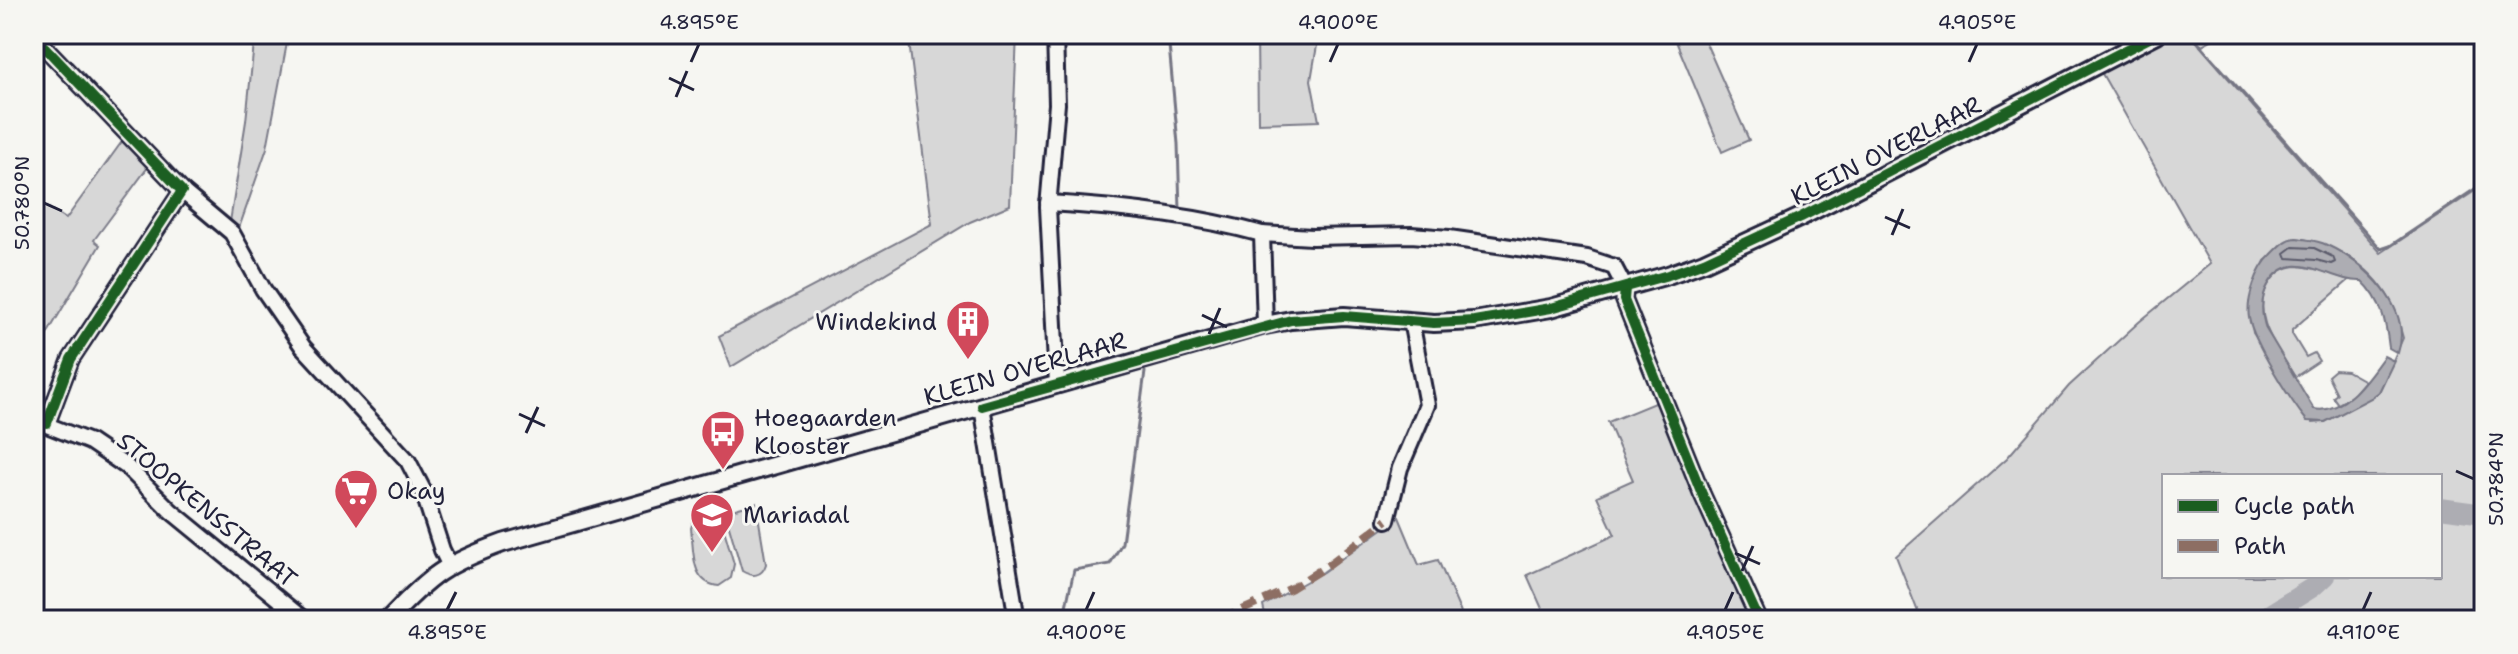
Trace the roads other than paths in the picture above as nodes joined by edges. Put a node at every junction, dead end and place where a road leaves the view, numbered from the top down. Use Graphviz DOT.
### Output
graph roads {
  1 [pos="1055,34"];
  2 [pos="34,36"];
  3 [pos="2146,36"];
  4 [pos="182,191"];
  5 [pos="1048,203"];
  6 [pos="1262,234"];
  7 [pos="1625,288"];
  8 [pos="1411,321"];
  9 [pos="1265,325"];
  10 [pos="1057,384"];
  11 [pos="982,406"];
  12 [pos="41,422"];
  13 [pos="1387,520"];
  14 [pos="449,564"];
  15 [pos="304,620"];
  16 [pos="388,620"];
  17 [pos="1017,620"];
  18 [pos="1759,620"];
  1 -- 5 [label="street"];
  2 -- 4 [label="street"];
  3 -- 7 [label="main road, KLEIN OVERLAAR"];
  4 -- 12 [label="street"];
  4 -- 14 [label="street"];
  5 -- 6 [label="street"];
  5 -- 10 [label="street"];
  6 -- 7 [label="street"];
  6 -- 9 [label="street"];
  7 -- 8 [label="main road, KLEIN OVERLAAR"];
  7 -- 18 [label="street"];
  8 -- 9 [label="main road, KLEIN OVERLAAR"];
  8 -- 13 [label="street"];
  9 -- 10 [label="main road, KLEIN OVERLAAR"];
  10 -- 11 [label="main road, KLEIN OVERLAAR"];
  11 -- 14 [label="main road, KLEIN OVERLAAR"];
  11 -- 17 [label="street"];
  12 -- 15 [label="street, STOOPKENSSTRAAT"];
  14 -- 16 [label="main road, KLEIN OVERLAAR"];
}
